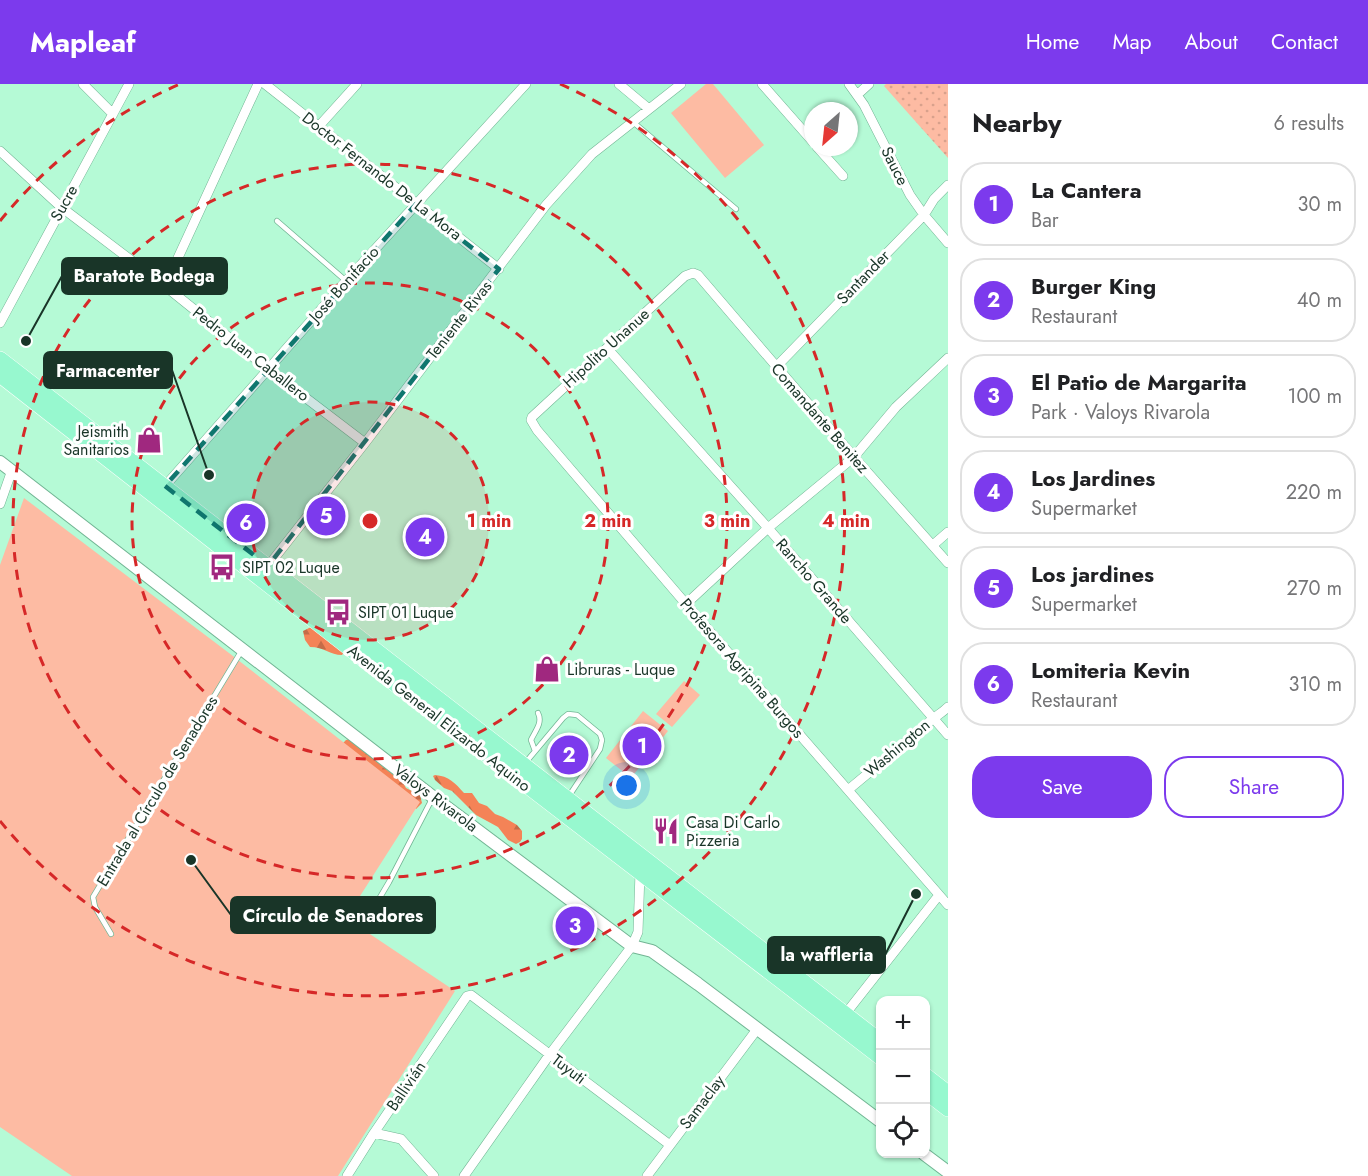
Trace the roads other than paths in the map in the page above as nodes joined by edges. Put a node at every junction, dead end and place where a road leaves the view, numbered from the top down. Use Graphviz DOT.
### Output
graph roads {
  1 [pos="83,84"];
  2 [pos="129,84"];
  3 [pos="258,84"];
  4 [pos="265,84"];
  5 [pos="357,84"];
  6 [pos="526,84"];
  7 [pos="618,84"];
  8 [pos="681,84"];
  9 [pos="762,84"];
  10 [pos="849,84"];
  11 [pos="869,84"];
  12 [pos="857,95"];
  13 [pos="649,109"];
  14 [pos="113,114"];
  15 [pos="633,122"];
  16 [pos="319,126"];
  17 [pos="804,132"];
  18 [pos="0,151"];
  19 [pos="825,156"];
  20 [pos="843,176"];
  21 [pos="948,185"];
  22 [pos="416,204"];
  23 [pos="61,207"];
  24 [pos="736,209"];
  25 [pos="924,215"];
  26 [pos="277,221"];
  27 [pos="948,243"];
  28 [pos="499,269"];
  29 [pos="693,273"];
  30 [pos="346,281"];
  31 [pos="165,286"];
  32 [pos="0,323"];
  33 [pos="607,348"];
  34 [pos="948,358"];
  35 [pos="0,359"];
  36 [pos="776,367"];
  37 [pos="268,369"];
  38 [pos="0,375"];
  39 [pos="537,429"];
  40 [pos="365,443"];
  41 [pos="854,457"];
  42 [pos="0,462"];
  43 [pos="12,470"];
  44 [pos="165,486"];
  45 [pos="0,504"];
  46 [pos="768,528"];
  47 [pos="948,532"];
  48 [pos="933,545"];
  49 [pos="948,563"];
  50 [pos="264,572"];
  51 [pos="686,604"];
  52 [pos="242,650"];
  53 [pos="948,707"];
  54 [pos="538,713"];
  55 [pos="933,718"];
  56 [pos="948,735"];
  57 [pos="535,751"];
  58 [pos="524,765"];
  59 [pos="848,790"];
  60 [pos="433,796"];
  61 [pos="567,798"];
  62 [pos="640,872"];
  63 [pos="939,895"];
  64 [pos="948,905"];
  65 [pos="363,926"];
  66 [pos="111,934"];
  67 [pos="632,946"];
  68 [pos="467,996"];
  69 [pos="842,1019"];
  70 [pos="758,1028"];
  71 [pos="876,1039"];
  72 [pos="876,1053"];
  73 [pos="550,1054"];
  74 [pos="930,1079"];
  75 [pos="948,1093"];
  76 [pos="930,1095"];
  77 [pos="948,1109"];
  78 [pos="876,1118"];
  79 [pos="374,1133"];
  80 [pos="670,1145"];
  81 [pos="929,1158"];
  82 [pos="948,1172"];
  83 [pos="347,1176"];
  84 [pos="434,1176"];
  85 [pos="464,1176"];
  86 [pos="646,1176"];
  1 -- 14 [label="street"];
  2 -- 14 [label="street, Sucre"];
  3 -- 31 [label="street"];
  4 -- 16 [label="street, Doctor Fernando De La Mora"];
  5 -- 16 [label="street"];
  6 -- 22 [label="street, José Bonifacio"];
  7 -- 13 [label="street"];
  8 -- 13 [label="street, Teniente Rivas"];
  9 -- 17 [label="street"];
  10 -- 12 [label="street, Sauce"];
  11 -- 12 [label="street"];
  12 -- 25 [label="street, Sauce"];
  13 -- 15 [label="street, Teniente Rivas"];
  14 -- 23 [label="street, Sucre"];
  15 -- 24 [label="lane"];
  15 -- 28 [label="street, Teniente Rivas"];
  16 -- 22 [label="street, Doctor Fernando De La Mora"];
  18 -- 23 [label="street, Pedro Juan Caballero"];
  19 -- 20 [label="street"];
  21 -- 25 [label="street, Santander"];
  22 -- 28 [label="street, Doctor Fernando De La Mora"];
  22 -- 30 [label="street, José Bonifacio"];
  23 -- 31 [label="street, Pedro Juan Caballero"];
  23 -- 32 [label="street, Sucre"];
  25 -- 27 [label="street, Sauce"];
  25 -- 36 [label="street, Santander"];
  26 -- 30 [label="lane"];
  28 -- 40 [label="street, Teniente Rivas"];
  29 -- 33 [label="street, Hipolito Unanue"];
  29 -- 36 [label="street, Comandante Benitez"];
  30 -- 37 [label="street, José Bonifacio"];
  31 -- 37 [label="street, Pedro Juan Caballero"];
  33 -- 39 [label="street, Hipolito Unanue"];
  33 -- 46 [label="street, Rancho Grande"];
  34 -- 41 [label="street"];
  35 -- 44 [label="main road, Avenida General Elizardo Aquino"];
  36 -- 41 [label="street, Comandante Benitez"];
  37 -- 40 [label="street, Pedro Juan Caballero"];
  37 -- 44 [label="street, José Bonifacio"];
  38 -- 50 [label="main road, Avenida General Elizardo Aquino"];
  39 -- 51 [label="street, Profesora Agripina Burgos"];
  40 -- 50 [label="street, Teniente Rivas"];
  41 -- 46 [label="street"];
  41 -- 48 [label="street, Comandante Benitez"];
  42 -- 43 [label="street, Valoys Rivarola"];
  43 -- 45 [label="street"];
  43 -- 52 [label="street, Valoys Rivarola"];
  44 -- 50 [label="main road, Avenida General Elizardo Aquino"];
  46 -- 51 [label="street"];
  46 -- 55 [label="street, Rancho Grande"];
  47 -- 48 [label="street"];
  48 -- 49 [label="street, Comandante Benitez"];
  50 -- 58 [label="main road, Avenida General Elizardo Aquino"];
  50 -- 62 [label="main road, Avenida General Elizardo Aquino"];
  51 -- 59 [label="street, Profesora Agripina Burgos"];
  52 -- 60 [label="street, Valoys Rivarola"];
  52 -- 66 [label="lane, Entrada al Círculo de Senadores"];
  53 -- 55 [label="street, Washington"];
  54 -- 57 [label="lane"];
  55 -- 56 [label="street, Rancho Grande"];
  55 -- 59 [label="street, Washington"];
  57 -- 58 [label="lane"];
  57 -- 61 [label="lane"];
  58 -- 61 [label="main road, Avenida General Elizardo Aquino"];
  59 -- 63 [label="street, Profesora Agripina Burgos"];
  60 -- 65 [label="lane"];
  60 -- 67 [label="street, Valoys Rivarola"];
  61 -- 69 [label="main road, Avenida General Elizardo Aquino"];
  62 -- 67 [label="street"];
  62 -- 69 [label="main road, Avenida General Elizardo Aquino"];
  63 -- 64 [label="street, Profesora Agripina Burgos"];
  63 -- 69 [label="street"];
  67 -- 70 [label="street, Valoys Rivarola"];
  67 -- 73 [label="street"];
  68 -- 73 [label="street, Tuyuti"];
  68 -- 79 [label="street, Ballivián"];
  69 -- 71 [label="main road, Avenida General Elizardo Aquino"];
  69 -- 72 [label="main road, Avenida General Elizardo Aquino"];
  70 -- 78 [label="street, Valoys Rivarola"];
  70 -- 80 [label="street, Samaclay"];
  73 -- 80 [label="street, Tuyuti"];
  73 -- 85 [label="street"];
  74 -- 75 [label="main road"];
  76 -- 77 [label="main road"];
  79 -- 83 [label="street, Ballivián"];
  79 -- 84 [label="street"];
  80 -- 86 [label="street, Samaclay"];
  81 -- 82 [label="street"];
}
